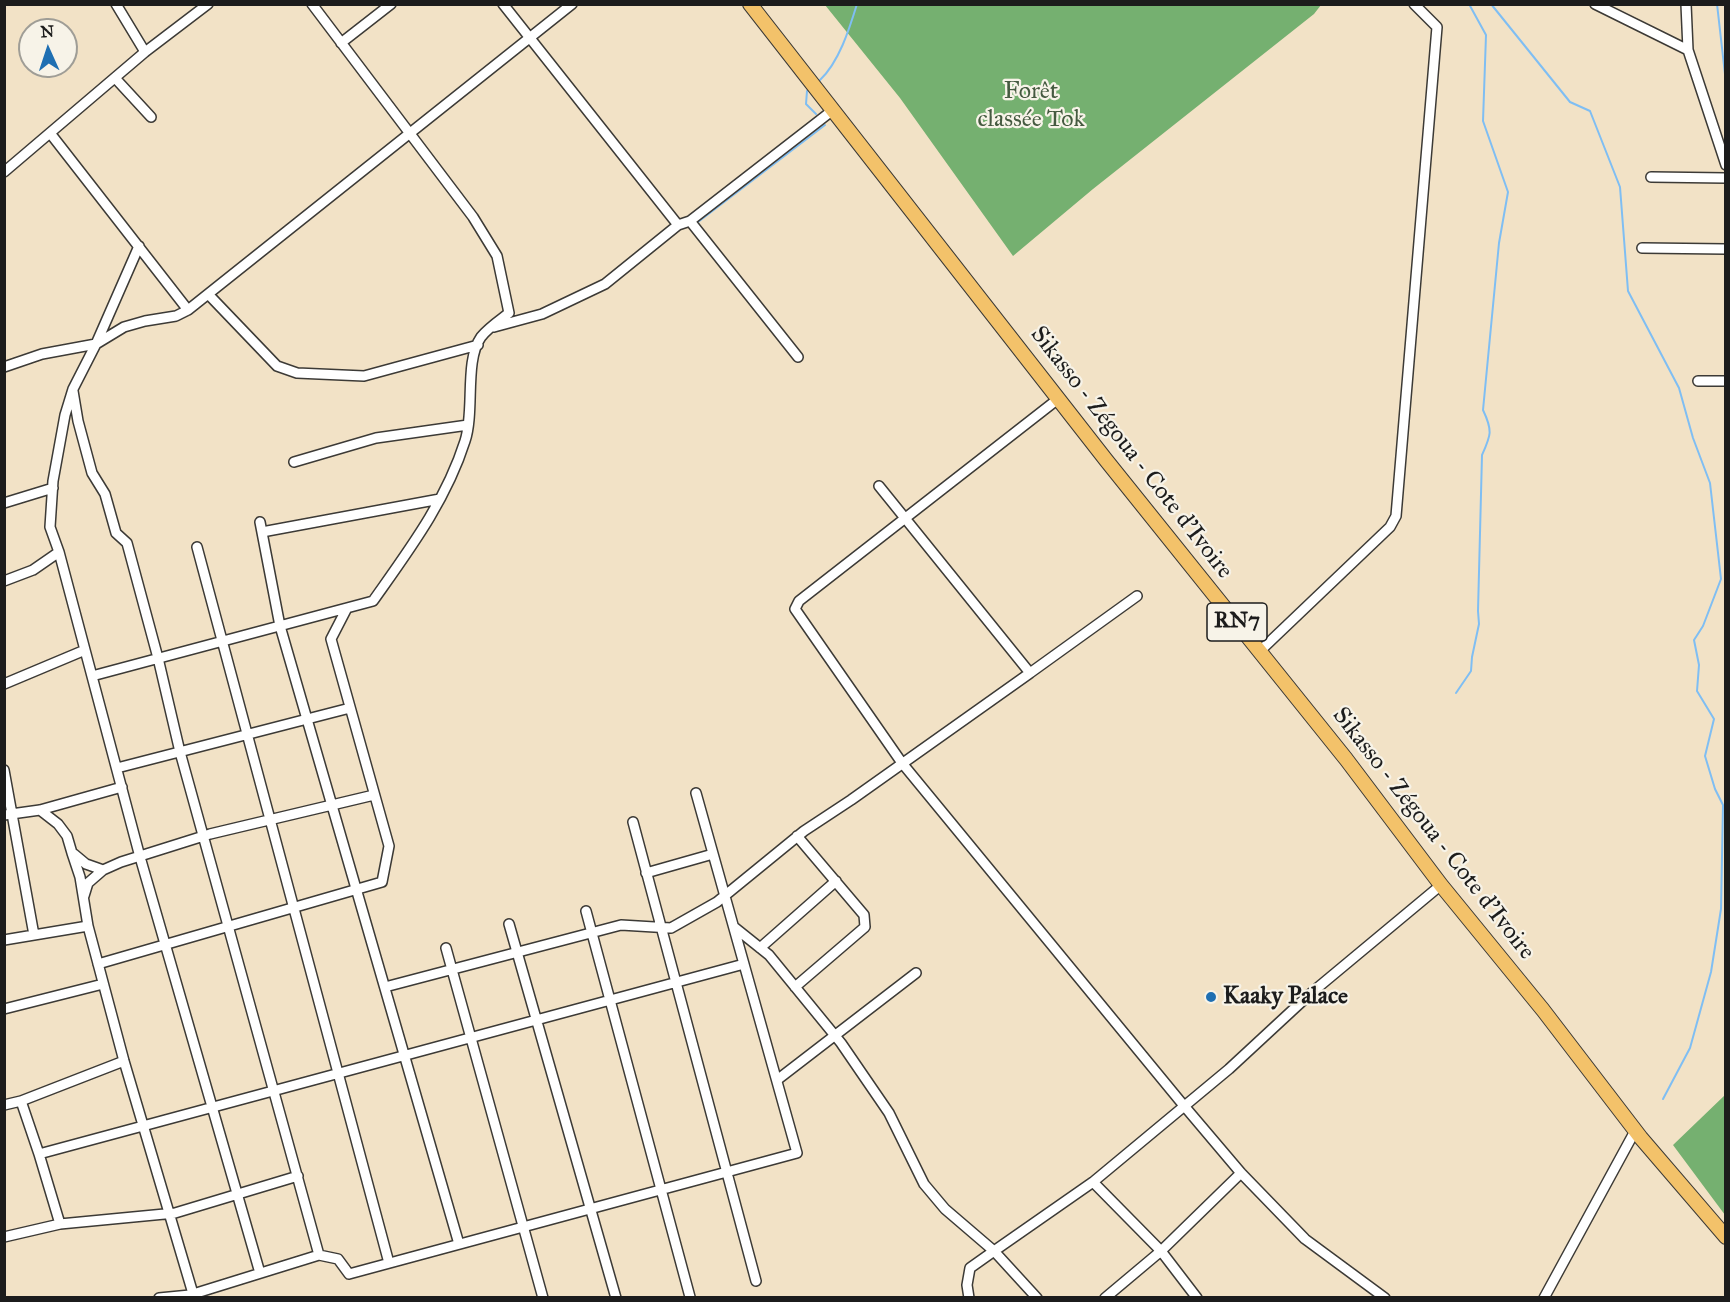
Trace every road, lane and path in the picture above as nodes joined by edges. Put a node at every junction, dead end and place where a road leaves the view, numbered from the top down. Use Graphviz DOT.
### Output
graph roads {
  1 [pos="116,4"];
  2 [pos="208,4"];
  3 [pos="312,4"];
  4 [pos="391,4"];
  5 [pos="503,4"];
  6 [pos="572,4"];
  7 [pos="750,4"];
  8 [pos="1414,4"];
  9 [pos="1594,4"];
  10 [pos="1686,4"];
  11 [pos="530,39"];
  12 [pos="341,43"];
  13 [pos="1688,50"];
  14 [pos="145,52"];
  15 [pos="115,78"];
  16 [pos="832,110"];
  17 [pos="151,117"];
  18 [pos="50,133"];
  19 [pos="409,133"];
  20 [pos="1725,165"];
  21 [pos="4,172"];
  22 [pos="1651,177"];
  23 [pos="1725,178"];
  24 [pos="690,221"];
  25 [pos="678,225"];
  26 [pos="139,246"];
  27 [pos="1642,248"];
  28 [pos="1725,249"];
  29 [pos="208,294"];
  30 [pos="188,310"];
  31 [pos="492,328"];
  32 [pos="96,344"];
  33 [pos="478,345"];
  34 [pos="798,357"];
  35 [pos="4,367"];
  36 [pos="1698,381"];
  37 [pos="1725,381"];
  38 [pos="73,389"];
  39 [pos="1058,399"];
  40 [pos="468,425"];
  41 [pos="294,462"];
  42 [pos="879,486"];
  43 [pos="52,488"];
  44 [pos="440,500"];
  45 [pos="4,503"];
  46 [pos="905,518"];
  47 [pos="260,522"];
  48 [pos="262,532"];
  49 [pos="197,547"];
  50 [pos="59,552"];
  51 [pos="4,581"];
  52 [pos="1137,596"];
  53 [pos="347,608"];
  54 [pos="280,626"];
  55 [pos="222,641"];
  56 [pos="85,650"];
  57 [pos="1260,651"];
  58 [pos="158,658"];
  59 [pos="1030,673"];
  60 [pos="92,676"];
  61 [pos="5,683"];
  62 [pos="350,708"];
  63 [pos="309,720"];
  64 [pos="247,735"];
  65 [pos="180,752"];
  66 [pos="902,764"];
  67 [pos="117,768"];
  68 [pos="4,770"];
  69 [pos="122,788"];
  70 [pos="696,793"];
  71 [pos="374,795"];
  72 [pos="333,805"];
  73 [pos="40,810"];
  74 [pos="9,814"];
  75 [pos="270,821"];
  76 [pos="633,822"];
  77 [pos="204,836"];
  78 [pos="797,836"];
  79 [pos="72,853"];
  80 [pos="713,854"];
  81 [pos="140,857"];
  82 [pos="103,870"];
  83 [pos="646,873"];
  84 [pos="836,881"];
  85 [pos="1441,885"];
  86 [pos="357,889"];
  87 [pos="725,895"];
  88 [pos="83,898"];
  89 [pos="294,908"];
  90 [pos="586,911"];
  91 [pos="509,924"];
  92 [pos="88,926"];
  93 [pos="229,926"];
  94 [pos="661,927"];
  95 [pos="734,927"];
  96 [pos="592,933"];
  97 [pos="34,935"];
  98 [pos="4,940"];
  99 [pos="166,945"];
  100 [pos="447,948"];
  101 [pos="760,948"];
  102 [pos="517,953"];
  103 [pos="98,964"];
  104 [pos="744,964"];
  105 [pos="453,970"];
  106 [pos="916,973"];
  107 [pos="676,982"];
  108 [pos="103,984"];
  109 [pos="385,987"];
  110 [pos="795,987"];
  111 [pos="610,1000"];
  112 [pos="4,1009"];
  113 [pos="536,1020"];
  114 [pos="835,1035"];
  115 [pos="471,1037"];
  116 [pos="404,1054"];
  117 [pos="124,1061"];
  118 [pos="338,1073"];
  119 [pos="777,1080"];
  120 [pos="274,1091"];
  121 [pos="21,1101"];
  122 [pos="4,1105"];
  123 [pos="1184,1106"];
  124 [pos="212,1108"];
  125 [pos="143,1126"];
  126 [pos="1635,1131"];
  127 [pos="39,1154"];
  128 [pos="727,1172"];
  129 [pos="1241,1173"];
  130 [pos="298,1176"];
  131 [pos="1093,1182"];
  132 [pos="661,1190"];
  133 [pos="237,1194"];
  134 [pos="591,1209"];
  135 [pos="169,1213"];
  136 [pos="60,1224"];
  137 [pos="523,1227"];
  138 [pos="4,1237"];
  139 [pos="1725,1238"];
  140 [pos="459,1244"];
  141 [pos="994,1251"];
  142 [pos="1161,1251"];
  143 [pos="319,1255"];
  144 [pos="389,1263"];
  145 [pos="260,1273"];
  146 [pos="756,1281"];
  147 [pos="193,1296"];
  148 [pos="690,1297"];
  149 [pos="159,1298"];
  150 [pos="543,1298"];
  151 [pos="616,1298"];
  152 [pos="969,1298"];
  153 [pos="1037,1298"];
  154 [pos="1106,1298"];
  155 [pos="1197,1298"];
  156 [pos="1385,1298"];
  157 [pos="1545,1298"];
  1 -- 14 [label="street"];
  2 -- 14 [label="street"];
  3 -- 12 [label="street"];
  4 -- 12 [label="street"];
  5 -- 11 [label="street"];
  6 -- 11 [label="street"];
  7 -- 16 [label="highway, Sikasso - Zégoua - Cote d'Ivoire / RN7"];
  8 -- 57 [label="street"];
  9 -- 13 [label="street"];
  10 -- 13 [label="street"];
  11 -- 19 [label="street"];
  11 -- 25 [label="street"];
  12 -- 19 [label="street"];
  13 -- 20 [label="street"];
  14 -- 15 [label="street"];
  15 -- 17 [label="street"];
  15 -- 18 [label="street"];
  16 -- 24 [label="street"];
  16 -- 39 [label="highway, Sikasso - Zégoua - Cote d'Ivoire / RN7"];
  18 -- 21 [label="street"];
  18 -- 26 [label="street"];
  19 -- 29 [label="street"];
  19 -- 31 [label="street"];
  22 -- 23 [label="street"];
  24 -- 25 [label="street"];
  24 -- 34 [label="street"];
  25 -- 31 [label="street"];
  26 -- 30 [label="street"];
  26 -- 32 [label="street"];
  27 -- 28 [label="street"];
  29 -- 30 [label="street"];
  29 -- 33 [label="street"];
  30 -- 32 [label="street"];
  31 -- 33 [label="street"];
  32 -- 35 [label="street"];
  32 -- 38 [label="street"];
  33 -- 40 [label="street"];
  36 -- 37 [label="street"];
  38 -- 43 [label="street"];
  38 -- 58 [label="street"];
  39 -- 46 [label="street"];
  39 -- 57 [label="highway, Sikasso - Zégoua - Cote d'Ivoire / RN7"];
  40 -- 41 [label="street"];
  40 -- 44 [label="street"];
  42 -- 46 [label="street"];
  43 -- 45 [label="street"];
  43 -- 50 [label="street"];
  44 -- 48 [label="street"];
  44 -- 53 [label="street"];
  46 -- 59 [label="street"];
  46 -- 66 [label="street"];
  47 -- 48 [label="street"];
  48 -- 54 [label="street"];
  49 -- 55 [label="street"];
  50 -- 51 [label="street"];
  50 -- 56 [label="street"];
  52 -- 59 [label="street"];
  53 -- 54 [label="street"];
  53 -- 62 [label="street"];
  54 -- 55 [label="street"];
  54 -- 63 [label="street"];
  55 -- 58 [label="street"];
  55 -- 64 [label="street"];
  56 -- 60 [label="street"];
  56 -- 61 [label="street"];
  57 -- 85 [label="highway, Sikasso - Zégoua - Cote d'Ivoire / RN7"];
  58 -- 60 [label="street"];
  58 -- 65 [label="street"];
  59 -- 66 [label="street"];
  60 -- 67 [label="street"];
  62 -- 63 [label="street"];
  62 -- 71 [label="street"];
  63 -- 64 [label="street"];
  63 -- 72 [label="street"];
  64 -- 65 [label="street"];
  64 -- 75 [label="street"];
  65 -- 67 [label="street"];
  65 -- 77 [label="street"];
  66 -- 78 [label="street"];
  66 -- 123 [label="street"];
  67 -- 69 [label="street"];
  68 -- 74 [label="street"];
  69 -- 73 [label="street"];
  69 -- 81 [label="street"];
  70 -- 80 [label="street"];
  71 -- 72 [label="street"];
  71 -- 86 [label="street"];
  72 -- 75 [label="street"];
  72 -- 86 [label="street"];
  73 -- 74 [label="street"];
  73 -- 79 [label="street"];
  74 -- 97 [label="street"];
  75 -- 77 [label="street"];
  75 -- 89 [label="street"];
  76 -- 83 [label="street"];
  77 -- 81 [label="street"];
  77 -- 93 [label="street"];
  78 -- 84 [label="street"];
  78 -- 87 [label="street"];
  79 -- 82 [label="street"];
  79 -- 88 [label="street"];
  80 -- 83 [label="street"];
  80 -- 87 [label="street"];
  81 -- 82 [label="street"];
  81 -- 99 [label="street"];
  82 -- 88 [label="street"];
  83 -- 94 [label="street"];
  84 -- 101 [label="street"];
  84 -- 110 [label="street"];
  85 -- 123 [label="street"];
  85 -- 126 [label="highway, Sikasso - Zégoua - Cote d'Ivoire / RN7"];
  86 -- 89 [label="street"];
  86 -- 109 [label="street"];
  87 -- 94 [label="street"];
  87 -- 95 [label="street"];
  88 -- 92 [label="street"];
  89 -- 93 [label="street"];
  89 -- 118 [label="street"];
  90 -- 96 [label="street"];
  91 -- 102 [label="street"];
  92 -- 97 [label="street"];
  92 -- 103 [label="street"];
  93 -- 99 [label="street"];
  93 -- 120 [label="street"];
  94 -- 96 [label="street"];
  94 -- 107 [label="street"];
  95 -- 101 [label="street"];
  95 -- 104 [label="street"];
  96 -- 102 [label="street"];
  96 -- 111 [label="street"];
  97 -- 98 [label="street"];
  99 -- 103 [label="street"];
  99 -- 124 [label="street"];
  100 -- 105 [label="street"];
  101 -- 110 [label="street"];
  102 -- 105 [label="street"];
  102 -- 113 [label="street"];
  103 -- 108 [label="street"];
  104 -- 107 [label="street"];
  104 -- 119 [label="street"];
  105 -- 109 [label="street"];
  105 -- 115 [label="street"];
  106 -- 114 [label="street"];
  107 -- 111 [label="street"];
  107 -- 128 [label="street"];
  108 -- 112 [label="street"];
  108 -- 117 [label="street"];
  109 -- 116 [label="street"];
  110 -- 114 [label="street"];
  111 -- 113 [label="street"];
  111 -- 132 [label="street"];
  113 -- 115 [label="street"];
  113 -- 134 [label="street"];
  114 -- 119 [label="street"];
  114 -- 141 [label="street"];
  115 -- 116 [label="street"];
  115 -- 137 [label="street"];
  116 -- 118 [label="street"];
  116 -- 140 [label="street"];
  117 -- 121 [label="street"];
  117 -- 125 [label="street"];
  118 -- 120 [label="street"];
  118 -- 144 [label="street"];
  119 -- 128 [label="street"];
  120 -- 124 [label="street"];
  120 -- 130 [label="street"];
  121 -- 122 [label="street"];
  121 -- 127 [label="street"];
  123 -- 129 [label="street"];
  123 -- 131 [label="street"];
  124 -- 125 [label="street"];
  124 -- 133 [label="street"];
  125 -- 127 [label="street"];
  125 -- 135 [label="street"];
  126 -- 139 [label="highway, Sikasso - Zégoua - Cote d'Ivoire / RN7"];
  126 -- 157 [label="street"];
  127 -- 136 [label="street"];
  128 -- 132 [label="street"];
  128 -- 146 [label="street"];
  129 -- 142 [label="street"];
  129 -- 156 [label="street"];
  130 -- 133 [label="street"];
  130 -- 143 [label="street"];
  131 -- 141 [label="street"];
  131 -- 142 [label="street"];
  132 -- 134 [label="street"];
  132 -- 148 [label="street"];
  133 -- 135 [label="street"];
  133 -- 145 [label="street"];
  134 -- 137 [label="street"];
  134 -- 151 [label="street"];
  135 -- 136 [label="street"];
  135 -- 147 [label="street"];
  136 -- 138 [label="street"];
  137 -- 140 [label="street"];
  137 -- 150 [label="street"];
  140 -- 144 [label="street"];
  141 -- 152 [label="street"];
  141 -- 153 [label="street"];
  142 -- 154 [label="street"];
  142 -- 155 [label="street"];
  143 -- 144 [label="street"];
  143 -- 145 [label="street"];
  145 -- 147 [label="street"];
  147 -- 149 [label="street"];
}
